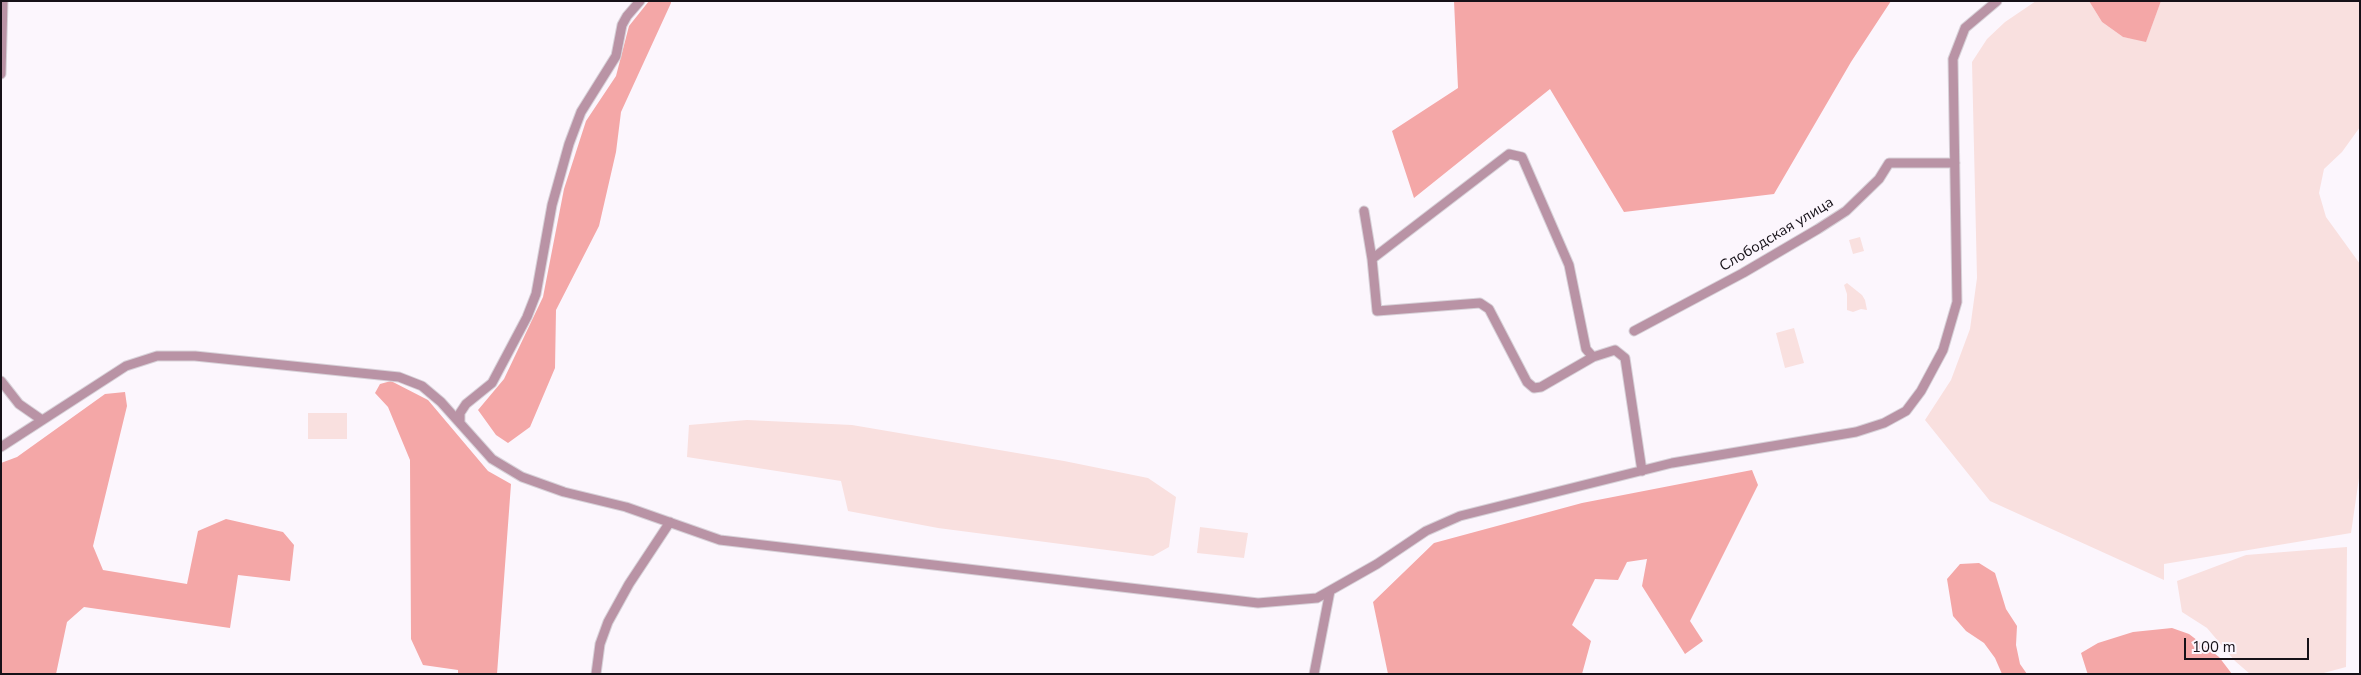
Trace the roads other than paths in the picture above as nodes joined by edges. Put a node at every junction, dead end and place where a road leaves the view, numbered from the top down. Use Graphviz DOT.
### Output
graph roads {
  1 [pos="2,1"];
  2 [pos="640,1"];
  3 [pos="1997,1"];
  4 [pos="1,74"];
  5 [pos="1955,164"];
  6 [pos="1364,211"];
  7 [pos="1372,259"];
  8 [pos="1634,331"];
  9 [pos="1593,357"];
  10 [pos="1,381"];
  11 [pos="42,420"];
  12 [pos="460,423"];
  13 [pos="1,447"];
  14 [pos="1642,470"];
  15 [pos="670,522"];
  16 [pos="1330,591"];
  17 [pos="596,674"];
  18 [pos="1314,674"];
  1 -- 4 [label="street"];
  2 -- 12 [label="street"];
  3 -- 5 [label="street"];
  5 -- 8 [label="street, Слободская улица"];
  5 -- 14 [label="street"];
  6 -- 7 [label="street"];
  7 -- 9 [label="street"];
  7 -- 9 [label="street"];
  9 -- 14 [label="street"];
  10 -- 11 [label="street"];
  11 -- 12 [label="street"];
  11 -- 13 [label="street"];
  12 -- 15 [label="street"];
  14 -- 16 [label="street"];
  15 -- 16 [label="street"];
  15 -- 17 [label="street"];
  16 -- 18 [label="street"];
}
